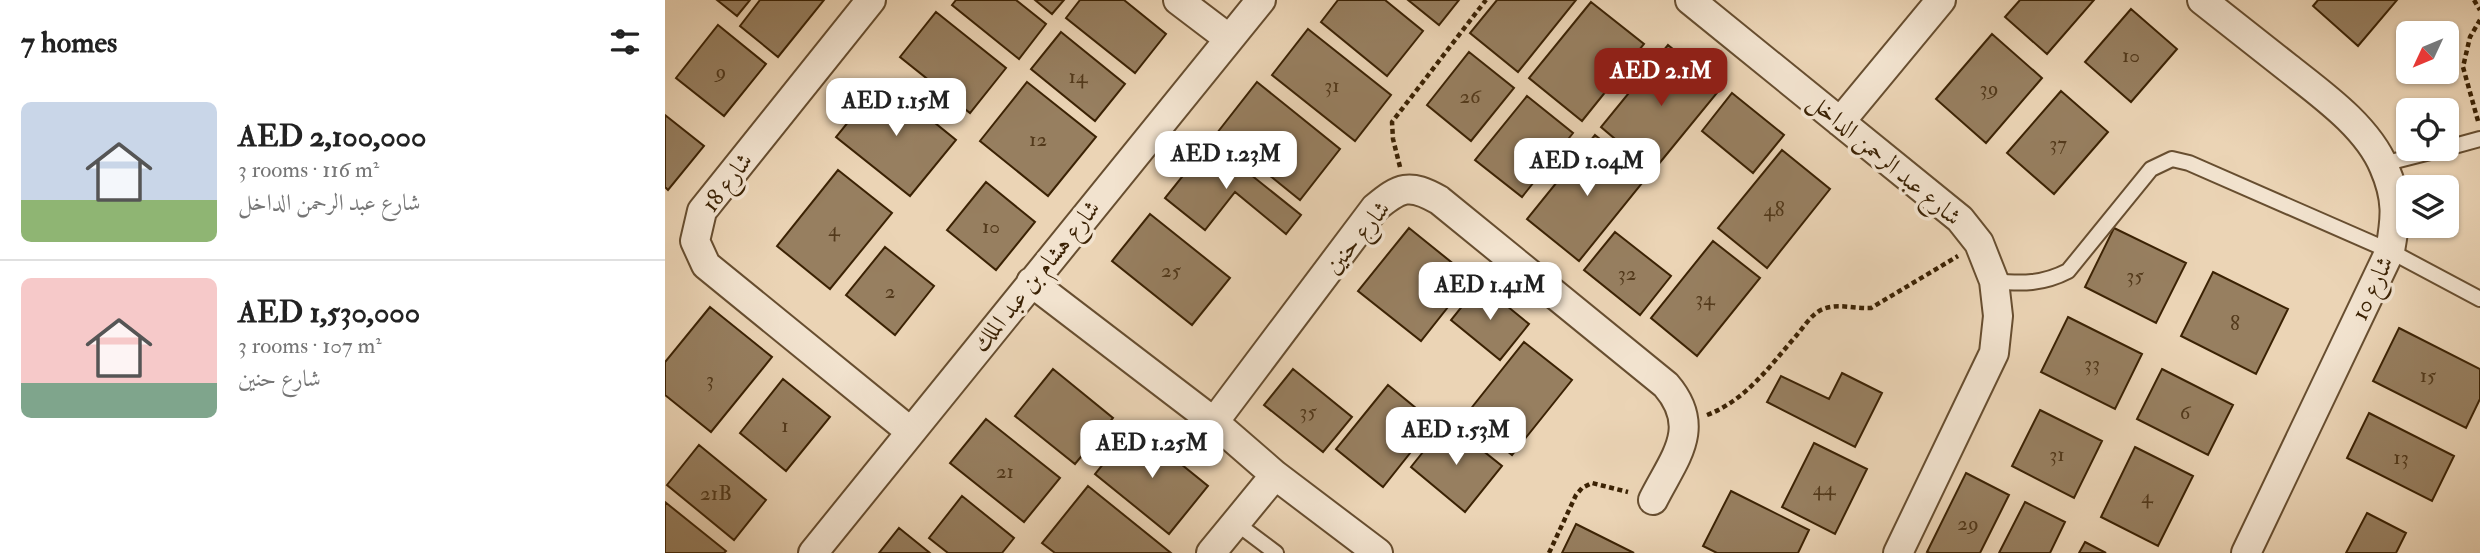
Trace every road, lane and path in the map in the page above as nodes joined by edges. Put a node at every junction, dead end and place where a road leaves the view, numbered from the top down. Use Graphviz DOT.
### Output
graph roads {
  1 [pos="871,0"];
  2 [pos="1178,0"];
  3 [pos="1261,0"];
  4 [pos="1486,0"];
  5 [pos="1690,0"];
  6 [pos="1941,0"];
  7 [pos="2202,0"];
  8 [pos="2474,0"];
  9 [pos="2480,10"];
  10 [pos="2480,20"];
  11 [pos="1228,38"];
  12 [pos="1840,122"];
  13 [pos="2480,129"];
  14 [pos="2480,139"];
  15 [pos="2459,144"];
  16 [pos="2396,161"];
  17 [pos="2383,164"];
  18 [pos="1403,189"];
  19 [pos="1979,243"];
  20 [pos="2390,251"];
  21 [pos="1994,281"];
  22 [pos="1031,282"];
  23 [pos="2480,299"];
  24 [pos="1214,422"];
  25 [pos="1685,423"];
  26 [pos="911,432"];
  27 [pos="1275,475"];
  28 [pos="1653,500"];
  29 [pos="1236,523"];
  30 [pos="813,553"];
  31 [pos="1211,553"];
  32 [pos="1276,553"];
  33 [pos="1378,553"];
  34 [pos="1549,553"];
  35 [pos="1898,553"];
  36 [pos="2246,553"];
  1 -- 26 [label="street, شارع 18"];
  2 -- 11 [label="street"];
  3 -- 11 [label="street, شارع هشام بن عبد الملك"];
  4 -- 18 [label="path"];
  5 -- 12 [label="street, شارع عبد الرحمن الداخل"];
  6 -- 12 [label="street"];
  7 -- 17 [label="street, شارع 10"];
  8 -- 9 [label="path"];
  10 -- 13 [label="path"];
  11 -- 22 [label="street, شارع هشام بن عبد الملك"];
  12 -- 19 [label="street, شارع عبد الرحمن الداخل"];
  14 -- 15 [label="lane"];
  16 -- 17 [label="lane"];
  17 -- 20 [label="street, شارع 10"];
  18 -- 24 [label="street, شارع حنين"];
  18 -- 25 [label="street, شارع حنين"];
  19 -- 21 [label="street, شارع عبد الرحمن الداخل"];
  19 -- 25 [label="path"];
  20 -- 21 [label="lane"];
  20 -- 23 [label="lane"];
  20 -- 36 [label="street, شارع 10"];
  21 -- 35 [label="street, شارع عبد الرحمن الداخل"];
  22 -- 24 [label="street"];
  22 -- 26 [label="street, شارع هشام بن عبد الملك"];
  24 -- 27 [label="street"];
  25 -- 28 [label="street"];
  26 -- 30 [label="street, شارع هشام بن عبد الملك"];
  27 -- 29 [label="street"];
  27 -- 33 [label="street"];
  28 -- 34 [label="path"];
  29 -- 31 [label="street"];
  29 -- 32 [label="lane"];
}
